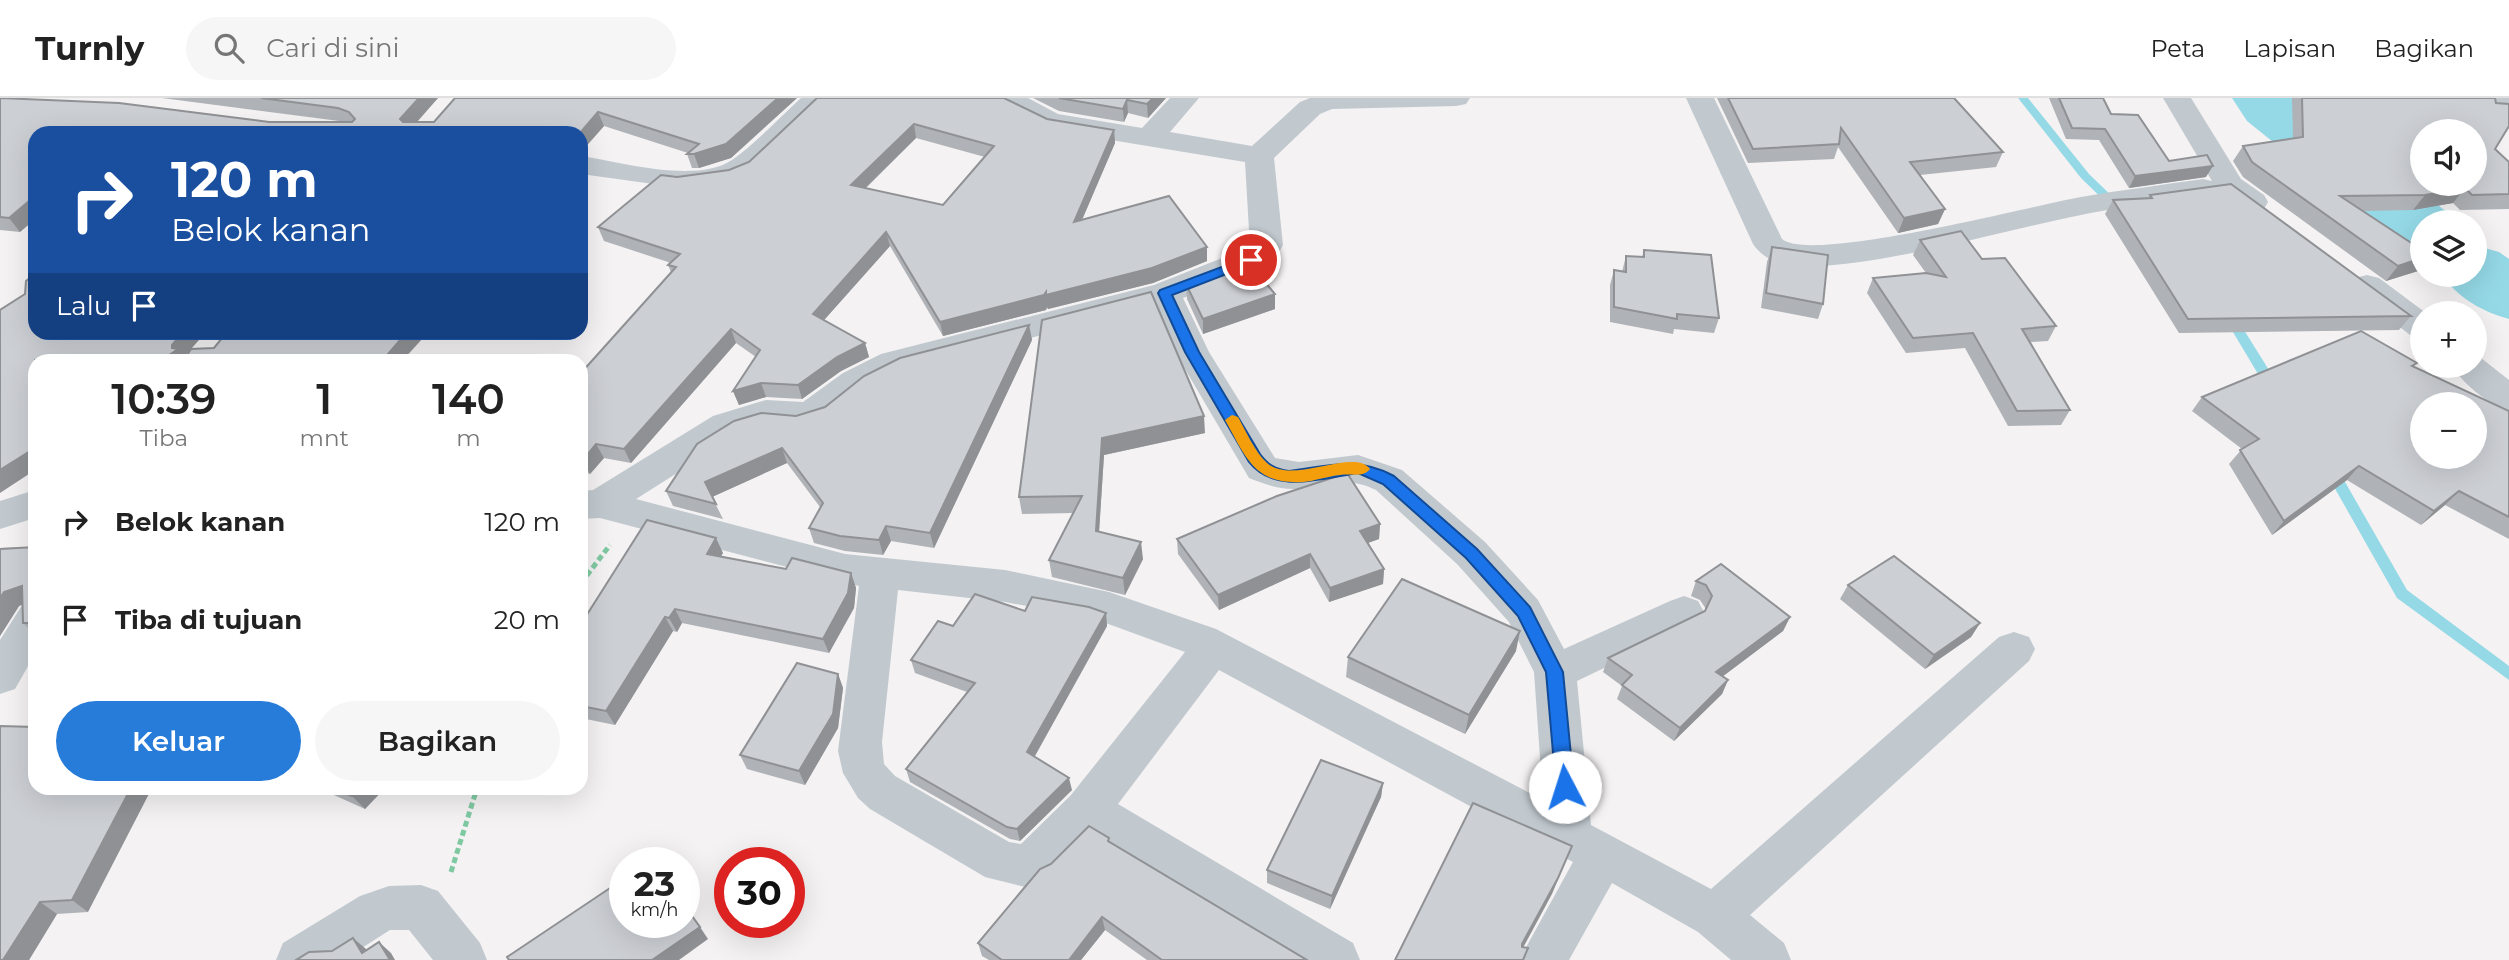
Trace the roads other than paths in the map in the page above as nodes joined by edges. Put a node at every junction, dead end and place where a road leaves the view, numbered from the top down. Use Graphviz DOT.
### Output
graph roads {
  1 [pos="818,98"];
  2 [pos="1006,98"];
  3 [pos="1185,98"];
  4 [pos="1457,98"];
  5 [pos="1700,98"];
  6 [pos="2177,98"];
  7 [pos="2502,98"];
  8 [pos="2509,112"];
  9 [pos="1148,139"];
  10 [pos="1259,156"];
  11 [pos="588,166"];
  12 [pos="2229,184"];
  13 [pos="2273,216"];
  14 [pos="2349,271"];
  15 [pos="1164,293"];
  16 [pos="2410,318"];
  17 [pos="2484,378"];
  18 [pos="2509,399"];
  19 [pos="590,505"];
  20 [pos="28,506"];
  21 [pos="0,515"];
  22 [pos="880,573"];
  23 [pos="1684,612"];
  24 [pos="28,630"];
  25 [pos="1213,647"];
  26 [pos="2014,649"];
  27 [pos="1555,672"];
  28 [pos="0,677"];
  29 [pos="1087,809"];
  30 [pos="1586,846"];
  31 [pos="1715,916"];
  32 [pos="300,960"];
  33 [pos="463,960"];
  34 [pos="1336,960"];
  35 [pos="1543,960"];
  36 [pos="1767,960"];
  1 -- 11 [label="street"];
  2 -- 9 [label="street"];
  3 -- 9 [label="street"];
  4 -- 10 [label="street"];
  5 -- 12 [label="street"];
  6 -- 12 [label="street"];
  7 -- 8 [label="street"];
  9 -- 10 [label="street"];
  10 -- 15 [label="street"];
  12 -- 13 [label="street"];
  14 -- 16 [label="street"];
  15 -- 19 [label="street"];
  15 -- 27 [label="street"];
  17 -- 18 [label="street"];
  19 -- 22 [label="street"];
  20 -- 21 [label="street"];
  22 -- 25 [label="street"];
  22 -- 29 [label="street"];
  23 -- 27 [label="street"];
  24 -- 28 [label="street"];
  25 -- 29 [label="street"];
  25 -- 30 [label="street"];
  26 -- 31 [label="street"];
  27 -- 30 [label="street"];
  29 -- 34 [label="street"];
  30 -- 31 [label="street"];
  30 -- 35 [label="street"];
  31 -- 36 [label="street"];
  32 -- 33 [label="street"];
}
